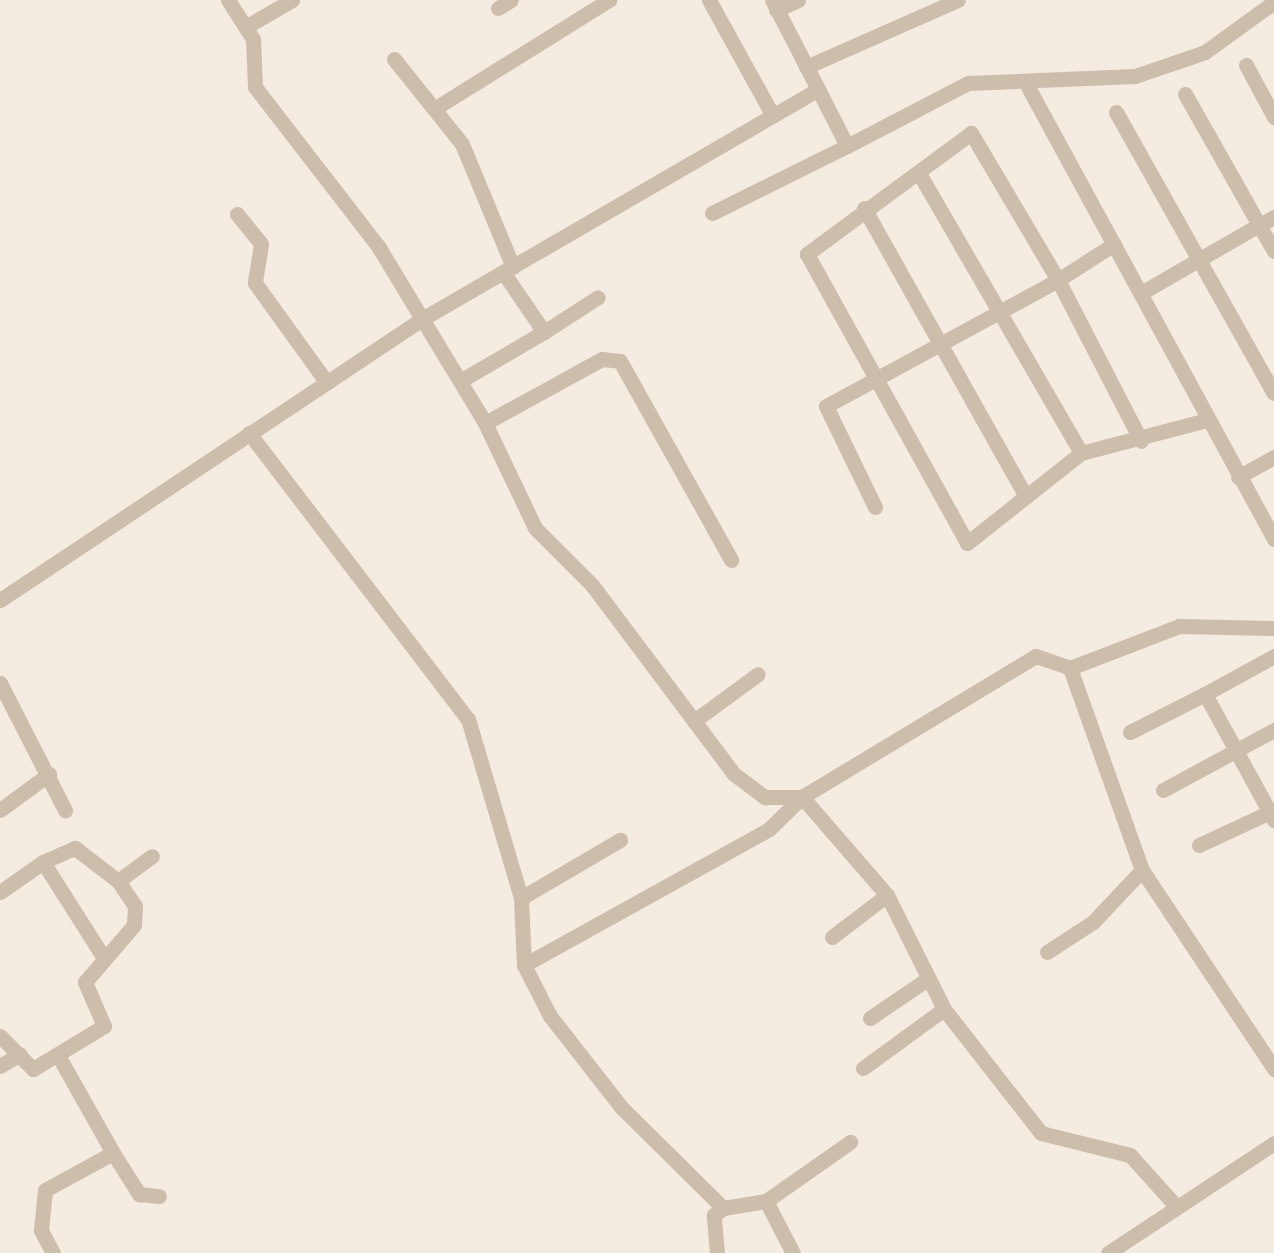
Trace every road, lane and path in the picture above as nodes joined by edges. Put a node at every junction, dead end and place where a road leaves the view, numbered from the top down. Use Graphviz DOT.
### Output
graph roads {
  1 [pos="228,0"];
  2 [pos="292,0"];
  3 [pos="609,0"];
  4 [pos="709,0"];
  5 [pos="798,0"];
  6 [pos="958,0"];
  7 [pos="1274,2"];
  8 [pos="774,5"];
  9 [pos="247,26"];
  10 [pos="394,60"];
  11 [pos="1246,65"];
  12 [pos="806,67"];
  13 [pos="1028,87"];
  14 [pos="818,89"];
  15 [pos="1185,94"];
  16 [pos="436,106"];
  17 [pos="1116,112"];
  18 [pos="772,114"];
  19 [pos="1274,116"];
  20 [pos="847,146"];
  21 [pos="920,175"];
  22 [pos="864,208"];
  23 [pos="237,214"];
  24 [pos="712,214"];
  25 [pos="1267,221"];
  26 [pos="1114,244"];
  27 [pos="1274,251"];
  28 [pos="1200,258"];
  29 [pos="508,269"];
  30 [pos="1058,280"];
  31 [pos="1140,292"];
  32 [pos="598,297"];
  33 [pos="998,312"];
  34 [pos="422,320"];
  35 [pos="544,332"];
  36 [pos="938,346"];
  37 [pos="460,380"];
  38 [pos="874,380"];
  39 [pos="327,383"];
  40 [pos="1274,393"];
  41 [pos="1207,420"];
  42 [pos="486,423"];
  43 [pos="249,433"];
  44 [pos="1140,441"];
  45 [pos="1081,453"];
  46 [pos="1274,457"];
  47 [pos="1238,477"];
  48 [pos="1026,497"];
  49 [pos="875,508"];
  50 [pos="1274,539"];
  51 [pos="732,560"];
  52 [pos="0,600"];
  53 [pos="1274,628"];
  54 [pos="1274,656"];
  55 [pos="1070,668"];
  56 [pos="758,674"];
  57 [pos="0,682"];
  58 [pos="1206,694"];
  59 [pos="694,721"];
  60 [pos="1274,730"];
  61 [pos="1130,732"];
  62 [pos="1234,752"];
  63 [pos="49,774"];
  64 [pos="1163,790"];
  65 [pos="802,797"];
  66 [pos="0,810"];
  67 [pos="65,810"];
  68 [pos="1272,814"];
  69 [pos="620,840"];
  70 [pos="1200,845"];
  71 [pos="152,856"];
  72 [pos="42,862"];
  73 [pos="1142,870"];
  74 [pos="118,881"];
  75 [pos="0,892"];
  76 [pos="887,895"];
  77 [pos="521,898"];
  78 [pos="832,937"];
  79 [pos="1047,952"];
  80 [pos="104,958"];
  81 [pos="524,965"];
  82 [pos="926,980"];
  83 [pos="944,1009"];
  84 [pos="870,1018"];
  85 [pos="0,1036"];
  86 [pos="20,1054"];
  87 [pos="59,1057"];
  88 [pos="0,1066"];
  89 [pos="863,1068"];
  90 [pos="1274,1069"];
  91 [pos="850,1142"];
  92 [pos="1274,1142"];
  93 [pos="113,1153"];
  94 [pos="159,1196"];
  95 [pos="766,1201"];
  96 [pos="1175,1205"];
  97 [pos="723,1208"];
  98 [pos="53,1253"];
  99 [pos="717,1253"];
  100 [pos="793,1253"];
  101 [pos="1108,1253"];
  1 -- 9 [label="street"];
  2 -- 9 [label="street"];
  3 -- 16 [label="street"];
  4 -- 18 [label="street"];
  5 -- 8 [label="street"];
  6 -- 12 [label="street"];
  7 -- 20 [label="street"];
  8 -- 12 [label="street"];
  9 -- 34 [label="street"];
  10 -- 16 [label="street"];
  11 -- 19 [label="street"];
  12 -- 14 [label="street"];
  13 -- 26 [label="street"];
  14 -- 18 [label="street"];
  14 -- 20 [label="street"];
  15 -- 25 [label="street"];
  16 -- 29 [label="street"];
  17 -- 28 [label="street"];
  18 -- 29 [label="street"];
  20 -- 24 [label="street"];
  21 -- 22 [label="street"];
  21 -- 30 [label="street"];
  21 -- 33 [label="street"];
  22 -- 36 [label="street"];
  22 -- 38 [label="street"];
  23 -- 39 [label="street"];
  25 -- 27 [label="street"];
  25 -- 28 [label="street"];
  26 -- 30 [label="street"];
  26 -- 31 [label="street"];
  28 -- 31 [label="street"];
  28 -- 40 [label="street"];
  29 -- 34 [label="street"];
  29 -- 35 [label="street"];
  30 -- 33 [label="street"];
  30 -- 44 [label="street"];
  31 -- 41 [label="street"];
  32 -- 35 [label="street"];
  33 -- 36 [label="street"];
  33 -- 45 [label="street"];
  34 -- 37 [label="street"];
  34 -- 39 [label="street"];
  35 -- 37 [label="street"];
  36 -- 38 [label="street"];
  36 -- 48 [label="street"];
  37 -- 42 [label="street"];
  38 -- 48 [label="street"];
  38 -- 49 [label="street"];
  39 -- 43 [label="street"];
  41 -- 44 [label="street"];
  41 -- 47 [label="street"];
  42 -- 51 [label="street"];
  42 -- 59 [label="street"];
  43 -- 52 [label="street"];
  43 -- 77 [label="street"];
  44 -- 45 [label="street"];
  45 -- 48 [label="street"];
  46 -- 47 [label="street"];
  47 -- 50 [label="street"];
  53 -- 55 [label="street"];
  54 -- 58 [label="street"];
  55 -- 65 [label="street"];
  55 -- 73 [label="street"];
  56 -- 59 [label="street"];
  57 -- 63 [label="street"];
  58 -- 61 [label="street"];
  58 -- 62 [label="street"];
  59 -- 65 [label="street"];
  60 -- 62 [label="street"];
  62 -- 64 [label="street"];
  62 -- 68 [label="street"];
  63 -- 66 [label="street"];
  63 -- 67 [label="street"];
  65 -- 76 [label="street"];
  65 -- 81 [label="street"];
  68 -- 70 [label="street"];
  69 -- 77 [label="street"];
  71 -- 74 [label="street"];
  72 -- 74 [label="street"];
  72 -- 75 [label="street"];
  72 -- 80 [label="street"];
  73 -- 79 [label="street"];
  73 -- 90 [label="street"];
  74 -- 80 [label="street"];
  76 -- 78 [label="street"];
  76 -- 82 [label="street"];
  77 -- 81 [label="street"];
  80 -- 87 [label="street"];
  81 -- 97 [label="street"];
  82 -- 83 [label="street"];
  82 -- 84 [label="street"];
  83 -- 89 [label="street"];
  83 -- 96 [label="street"];
  85 -- 86 [label="street"];
  86 -- 87 [label="street"];
  86 -- 88 [label="street"];
  87 -- 93 [label="street"];
  91 -- 95 [label="street"];
  92 -- 96 [label="street"];
  93 -- 94 [label="street"];
  93 -- 98 [label="street"];
  95 -- 97 [label="street"];
  95 -- 100 [label="street"];
  96 -- 101 [label="street"];
  97 -- 99 [label="street"];
}
